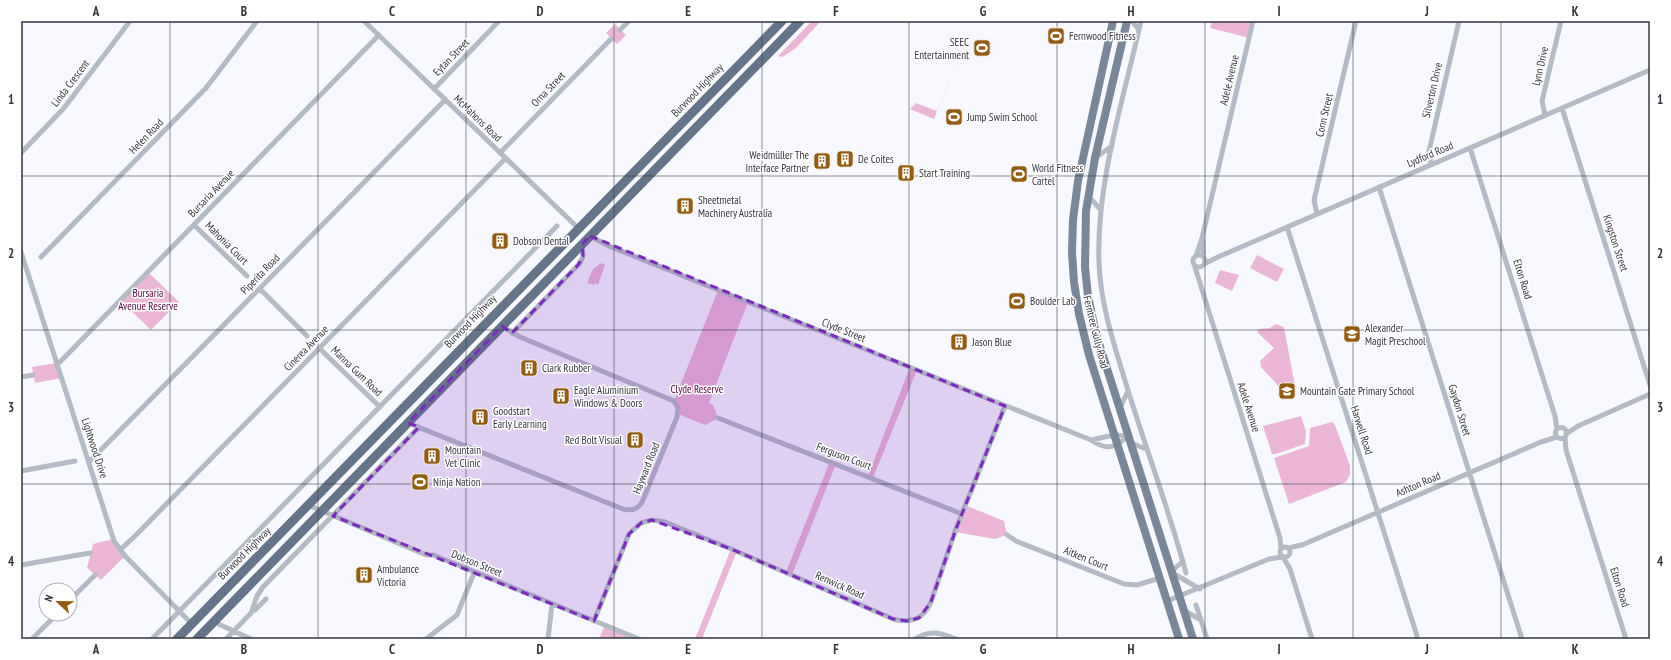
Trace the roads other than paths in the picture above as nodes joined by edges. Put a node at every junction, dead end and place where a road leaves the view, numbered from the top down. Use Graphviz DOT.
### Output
graph roads {
  1 [pos="130,21"];
  2 [pos="258,21"];
  3 [pos="364,21"];
  4 [pos="499,21"];
  5 [pos="629,21"];
  6 [pos="782,21"];
  7 [pos="800,21"];
  8 [pos="1113,21"];
  9 [pos="1127,21"];
  10 [pos="1132,21"];
  11 [pos="1141,21"];
  12 [pos="1253,21"];
  13 [pos="1356,21"];
  14 [pos="1459,21"];
  15 [pos="1561,21"];
  16 [pos="620,30"];
  17 [pos="1139,30"];
  18 [pos="379,35"];
  19 [pos="611,39"];
  20 [pos="1105,57"];
  21 [pos="1118,60"];
  22 [pos="1650,70"];
  23 [pos="434,89"];
  24 [pos="445,100"];
  25 [pos="1562,108"];
  26 [pos="1545,115"];
  27 [pos="1112,146"];
  28 [pos="1470,148"];
  29 [pos="21,153"];
  30 [pos="500,153"];
  31 [pos="1095,158"];
  32 [pos="506,159"];
  33 [pos="1431,164"];
  34 [pos="1379,188"];
  35 [pos="1088,196"];
  36 [pos="1101,210"];
  37 [pos="1317,214"];
  38 [pos="194,225"];
  39 [pos="556,226"];
  40 [pos="1287,227"];
  41 [pos="578,228"];
  42 [pos="590,236"];
  43 [pos="1202,238"];
  44 [pos="582,244"];
  45 [pos="21,252"];
  46 [pos="1196,256"];
  47 [pos="41,257"];
  48 [pos="1204,257"];
  49 [pos="1218,257"];
  50 [pos="1194,264"];
  51 [pos="1202,266"];
  52 [pos="27,272"];
  53 [pos="21,273"];
  54 [pos="247,276"];
  55 [pos="1200,283"];
  56 [pos="260,289"];
  57 [pos="502,326"];
  58 [pos="512,332"];
  59 [pos="307,336"];
  60 [pos="320,349"];
  61 [pos="58,364"];
  62 [pos="33,375"];
  63 [pos="21,377"];
  64 [pos="1650,385"];
  65 [pos="1128,391"];
  66 [pos="1650,394"];
  67 [pos="1006,406"];
  68 [pos="380,407"];
  69 [pos="1120,409"];
  70 [pos="718,418"];
  71 [pos="408,423"];
  72 [pos="1578,426"];
  73 [pos="419,427"];
  74 [pos="1559,432"];
  75 [pos="1114,434"];
  76 [pos="1565,436"];
  77 [pos="1091,440"];
  78 [pos="1130,440"];
  79 [pos="1118,446"];
  80 [pos="1146,449"];
  81 [pos="1566,450"];
  82 [pos="75,461"];
  83 [pos="89,462"];
  84 [pos="21,471"];
  85 [pos="1469,473"];
  86 [pos="308,505"];
  87 [pos="321,511"];
  88 [pos="1378,512"];
  89 [pos="962,514"];
  90 [pos="333,516"];
  91 [pos="1007,535"];
  92 [pos="1280,538"];
  93 [pos="120,550"];
  94 [pos="1280,550"];
  95 [pos="90,553"];
  96 [pos="1286,553"];
  97 [pos="1269,559"];
  98 [pos="1183,560"];
  99 [pos="21,565"];
  100 [pos="1171,572"];
  101 [pos="474,573"];
  102 [pos="1186,573"];
  103 [pos="95,575"];
  104 [pos="1160,578"];
  105 [pos="1200,589"];
  106 [pos="78,592"];
  107 [pos="1179,597"];
  108 [pos="266,599"];
  109 [pos="1167,601"];
  110 [pos="552,604"];
  111 [pos="1196,605"];
  112 [pos="180,610"];
  113 [pos="1184,610"];
  114 [pos="252,614"];
  115 [pos="1201,620"];
  116 [pos="594,621"];
  117 [pos="49,622"];
  118 [pos="214,622"];
  119 [pos="192,624"];
  120 [pos="233,632"];
  121 [pos="32,639"];
  122 [pos="152,639"];
  123 [pos="177,639"];
  124 [pos="197,639"];
  125 [pos="226,639"];
  126 [pos="251,639"];
  127 [pos="426,639"];
  128 [pos="548,639"];
  129 [pos="639,639"];
  130 [pos="915,639"];
  131 [pos="956,639"];
  132 [pos="1179,639"];
  133 [pos="1193,639"];
  134 [pos="1207,639"];
  135 [pos="1312,639"];
  136 [pos="1418,639"];
  137 [pos="1522,639"];
  138 [pos="1626,639"];
  1 -- 29 [label="street, Linda Crescent"];
  2 -- 47 [label="street, Helen Road"];
  3 -- 18 [label="street, McMahons Road"];
  4 -- 23 [label="street, Eytan Street"];
  5 -- 16 [label="street"];
  6 -- 41 [label="highway, Burwood Highway"];
  7 -- 42 [label="highway"];
  8 -- 20 [label="main road, Ferntree Gully Road"];
  9 -- 21 [label="main road, Ferntree Gully Road"];
  10 -- 17 [label="street"];
  11 -- 17 [label="street, Ferntree Gully Road"];
  12 -- 43 [label="street, Adele Avenue"];
  13 -- 37 [label="street, Conn Street"];
  14 -- 33 [label="street, Silverton Drive"];
  15 -- 26 [label="street, Lynn Drive"];
  17 -- 27 [label="street, Ferntree Gully Road"];
  18 -- 23 [label="street, McMahons Road"];
  18 -- 38 [label="street, Bursaria Avenue"];
  19 -- 30 [label="street, Orna Street"];
  20 -- 21 [label="main road"];
  20 -- 75 [label="main road, Ferntree Gully Road"];
  21 -- 31 [label="main road, Ferntree Gully Road"];
  22 -- 25 [label="street, Lydford Road"];
  23 -- 24 [label="street, McMahons Road"];
  24 -- 30 [label="street, McMahons Road"];
  24 -- 56 [label="street, Piperita Road"];
  25 -- 26 [label="street, Lydford Road"];
  25 -- 64 [label="street, Kingston Street"];
  26 -- 28 [label="street, Lydford Road"];
  27 -- 31 [label="street"];
  27 -- 36 [label="street, Ferntree Gully Road"];
  28 -- 33 [label="street, Lydford Road"];
  28 -- 74 [label="street, Elton Road"];
  30 -- 32 [label="street, McMahons Road"];
  31 -- 35 [label="main road, Ferntree Gully Road"];
  32 -- 41 [label="street, McMahons Road"];
  32 -- 60 [label="street, Cinerea Avenue"];
  33 -- 34 [label="street, Lydford Road"];
  34 -- 37 [label="street, Lydford Road"];
  34 -- 85 [label="street, Gaydon Street"];
  35 -- 36 [label="street"];
  35 -- 69 [label="main road, Ferntree Gully Road"];
  36 -- 65 [label="street, Ferntree Gully Road"];
  37 -- 40 [label="street, Lydford Road"];
  38 -- 54 [label="street, Mahonia Court"];
  38 -- 61 [label="street, Bursaria Avenue"];
  39 -- 68 [label="street, Burwood Highway"];
  40 -- 49 [label="street, Lydford Road"];
  40 -- 88 [label="street, Harwell Road"];
  41 -- 42 [label="highway"];
  41 -- 86 [label="highway, Burwood Highway"];
  42 -- 44 [label="highway"];
  42 -- 67 [label="street, Clyde Street"];
  43 -- 46 [label="street, Adele Avenue"];
  43 -- 48 [label="street, Adele Avenue"];
  44 -- 57 [label="highway"];
  44 -- 58 [label="street"];
  45 -- 52 [label="street, Lightwood Drive"];
  46 -- 48 [label="street, Lydford Road"];
  46 -- 50 [label="street, Adele Avenue"];
  48 -- 49 [label="street, Lydford Road"];
  48 -- 51 [label="street, Adele Avenue"];
  49 -- 51 [label="street, Lydford Road"];
  50 -- 51 [label="street"];
  50 -- 55 [label="street, Adele Avenue"];
  51 -- 55 [label="street, Adele Avenue"];
  52 -- 53 [label="street"];
  52 -- 61 [label="street, Lightwood Drive"];
  55 -- 92 [label="street, Adele Avenue"];
  56 -- 59 [label="street"];
  56 -- 83 [label="street, Piperita Road"];
  57 -- 58 [label="street, Hayward Road"];
  57 -- 71 [label="highway"];
  58 -- 73 [label="street, Hayward Road"];
  60 -- 68 [label="street, Manna Gum Road"];
  60 -- 93 [label="street, Cinerea Avenue"];
  61 -- 83 [label="street, Lightwood Drive"];
  62 -- 63 [label="street"];
  65 -- 69 [label="street"];
  65 -- 80 [label="street, Ferntree Gully Road"];
  66 -- 72 [label="street, Ashton Road"];
  67 -- 77 [label="street, Clyde Street"];
  67 -- 89 [label="street, Renwick Road"];
  68 -- 112 [label="street, Burwood Highway"];
  69 -- 78 [label="main road, Ferntree Gully Road"];
  70 -- 89 [label="street, Ferguson Court"];
  71 -- 73 [label="street, Hayward Road"];
  71 -- 87 [label="highway"];
  72 -- 74 [label="street, Ashton Road"];
  72 -- 76 [label="street, Ashton Road"];
  73 -- 90 [label="street"];
  74 -- 76 [label="street"];
  74 -- 76 [label="street"];
  74 -- 81 [label="street, Elton Road"];
  74 -- 85 [label="street, Ashton Road"];
  75 -- 77 [label="street"];
  75 -- 78 [label="street"];
  75 -- 79 [label="main road, Ferntree Gully Road"];
  76 -- 81 [label="street, Elton Road"];
  77 -- 79 [label="street, Clyde Street"];
  78 -- 79 [label="street"];
  78 -- 80 [label="street"];
  78 -- 100 [label="main road, Ferntree Gully Road"];
  79 -- 104 [label="main road, Ferntree Gully Road"];
  80 -- 98 [label="street, Ferntree Gully Road"];
  81 -- 138 [label="street, Elton Road"];
  82 -- 84 [label="street"];
  83 -- 93 [label="street, Lightwood Drive"];
  85 -- 88 [label="street, Ashton Road"];
  85 -- 137 [label="street, Gaydon Street"];
  86 -- 87 [label="street, Dobson Street"];
  86 -- 119 [label="highway, Burwood Highway"];
  87 -- 90 [label="street, Dobson Street"];
  87 -- 118 [label="highway"];
  88 -- 96 [label="street, Ashton Road"];
  88 -- 136 [label="street, Harwell Road"];
  89 -- 116 [label="street, Renwick Road"];
  90 -- 101 [label="street, Dobson Street"];
  90 -- 114 [label="street"];
  91 -- 104 [label="street, Aitken Court"];
  92 -- 94 [label="street, Adele Avenue"];
  92 -- 96 [label="street, Adele Avenue"];
  93 -- 112 [label="street, Lightwood Drive"];
  94 -- 96 [label="street"];
  94 -- 96 [label="street"];
  94 -- 97 [label="street, Ashton Road"];
  95 -- 99 [label="street"];
  96 -- 97 [label="street, Ashton Road"];
  96 -- 135 [label="street"];
  97 -- 105 [label="street, Ashton Road"];
  98 -- 100 [label="street"];
  98 -- 102 [label="street, Ferntree Gully Road"];
  100 -- 105 [label="street"];
  100 -- 107 [label="main road, Ferntree Gully Road"];
  101 -- 110 [label="street, Dobson Street"];
  101 -- 127 [label="street"];
  103 -- 106 [label="street"];
  104 -- 109 [label="main road, Ferntree Gully Road"];
  105 -- 107 [label="street, Ashton Road"];
  107 -- 109 [label="street, Ashton Road"];
  107 -- 113 [label="main road, Ferntree Gully Road"];
  108 -- 114 [label="street"];
  109 -- 132 [label="main road, Ferntree Gully Road"];
  110 -- 116 [label="street, Dobson Street"];
  110 -- 128 [label="street"];
  111 -- 115 [label="street"];
  112 -- 119 [label="street, Lightwood Drive"];
  112 -- 122 [label="street, Burwood Highway"];
  113 -- 115 [label="street"];
  113 -- 133 [label="main road, Ferntree Gully Road"];
  114 -- 120 [label="street"];
  115 -- 134 [label="street"];
  116 -- 129 [label="street, Dobson Street"];
  117 -- 121 [label="street"];
  118 -- 120 [label="street"];
  118 -- 124 [label="highway"];
  119 -- 123 [label="highway, Burwood Highway"];
  120 -- 125 [label="street"];
  120 -- 126 [label="street"];
  130 -- 131 [label="street"];
}
